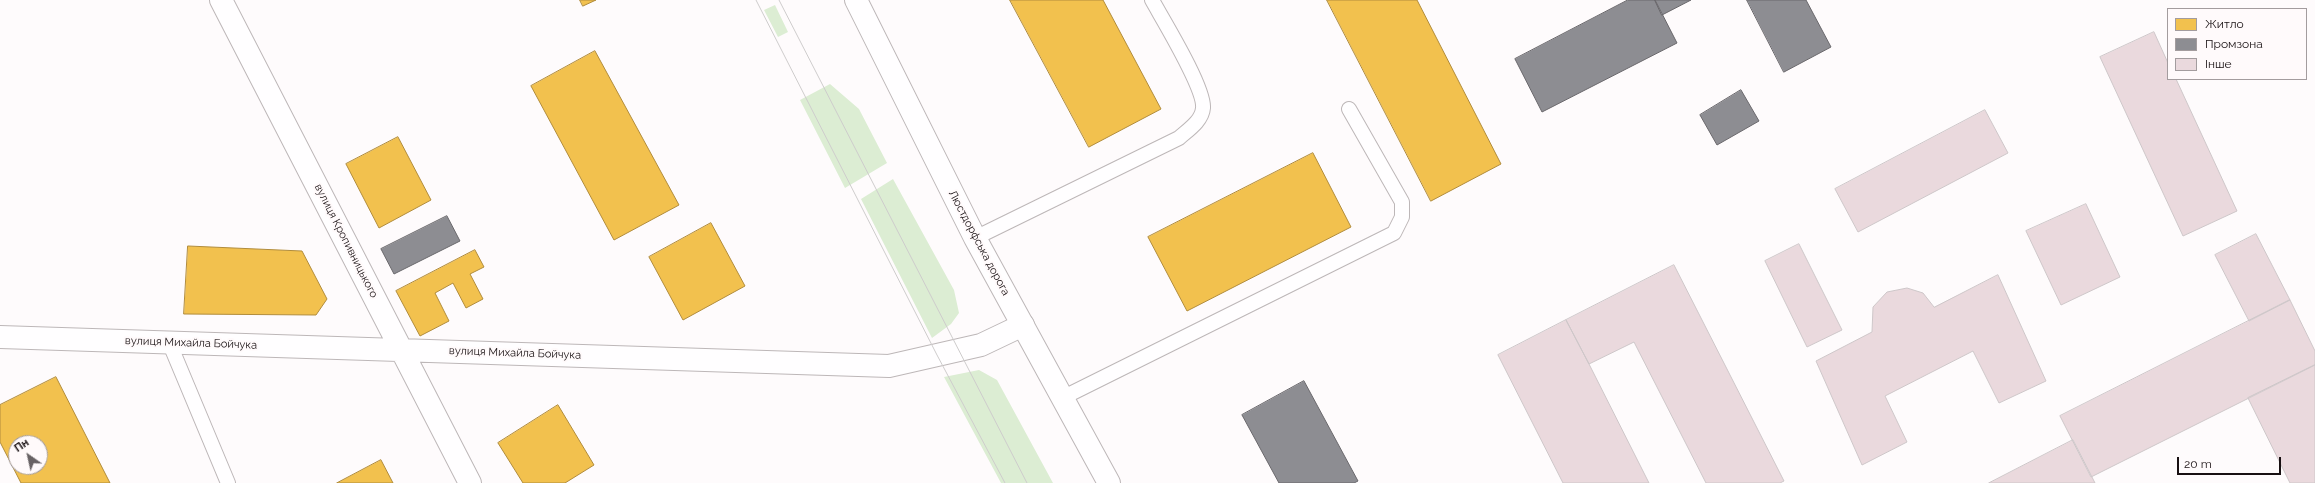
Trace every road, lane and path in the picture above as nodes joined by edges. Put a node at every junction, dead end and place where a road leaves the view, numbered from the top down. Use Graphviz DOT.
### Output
graph roads {
  1 [pos="221,0"];
  2 [pos="856,0"];
  3 [pos="1152,0"];
  4 [pos="1350,109"];
  5 [pos="975,238"];
  6 [pos="1023,325"];
  7 [pos="0,337"];
  8 [pos="169,342"];
  9 [pos="402,349"];
  10 [pos="1064,397"];
  11 [pos="228,483"];
  12 [pos="470,483"];
  13 [pos="1109,483"];
  1 -- 9 [label="street, вулиця Кропивницького"];
  2 -- 5 [label="street, Люстдорфська дорога"];
  3 -- 5 [label="lane"];
  4 -- 10 [label="lane"];
  5 -- 6 [label="street, Люстдорфська дорога"];
  6 -- 9 [label="street, вулиця Михайла Бойчука"];
  6 -- 10 [label="street, Люстдорфська дорога"];
  7 -- 8 [label="street, вулиця Михайла Бойчука"];
  8 -- 9 [label="street, вулиця Михайла Бойчука"];
  8 -- 11 [label="lane"];
  9 -- 12 [label="street, вулиця Кропивницького"];
  10 -- 13 [label="street, Люстдорфська дорога"];
}
